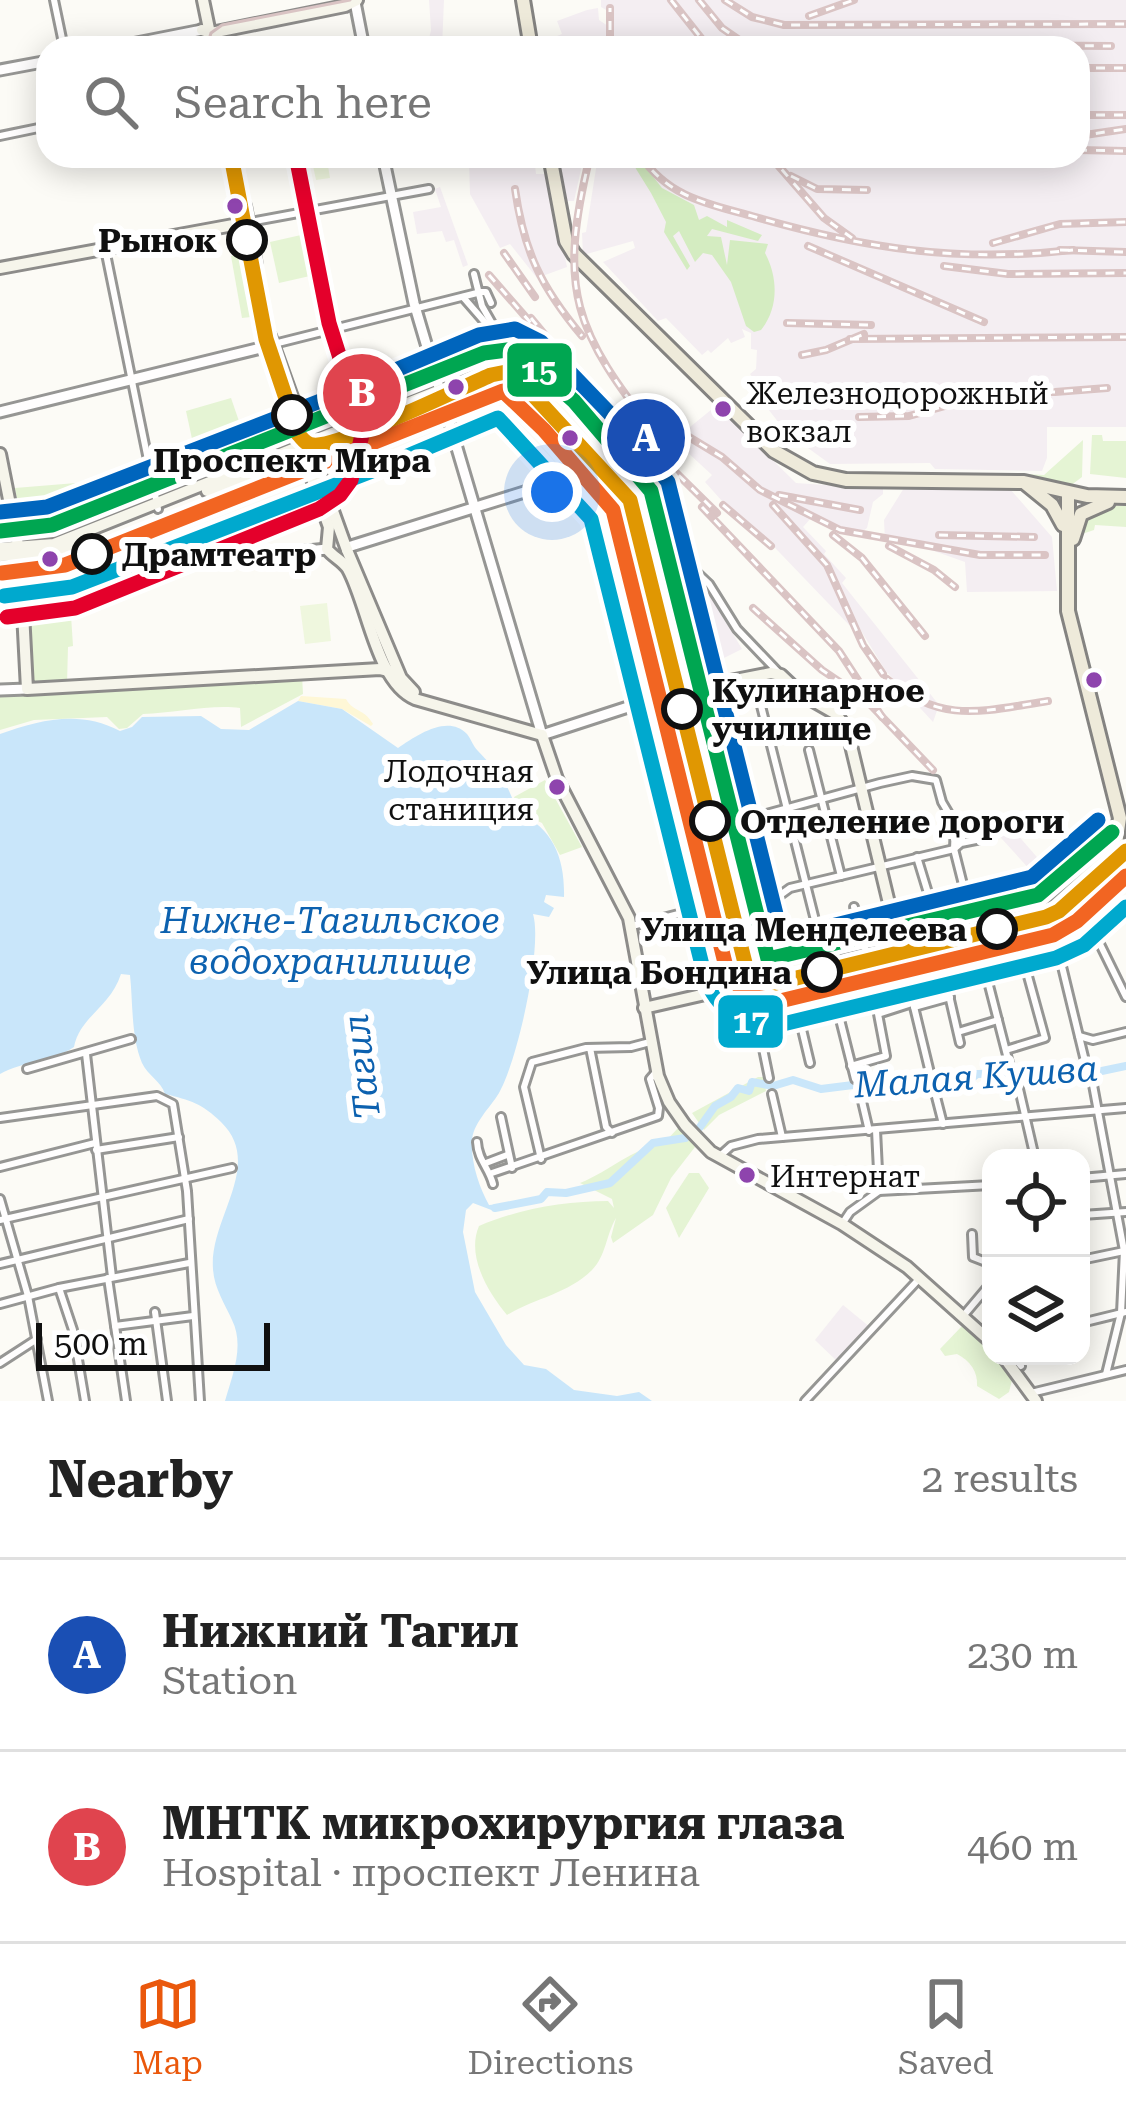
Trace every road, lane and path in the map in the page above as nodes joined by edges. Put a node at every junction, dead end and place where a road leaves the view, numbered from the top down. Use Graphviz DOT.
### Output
graph roads {
  1 [pos="54,0"];
  2 [pos="200,0"];
  3 [pos="523,0"];
  4 [pos="353,1"];
  5 [pos="211,29"];
  6 [pos="62,36"];
  7 [pos="169,36"];
  8 [pos="211,36"];
  9 [pos="361,36"];
  10 [pos="529,36"];
  11 [pos="36,63"];
  12 [pos="0,70"];
  13 [pos="36,128"];
  14 [pos="0,136"];
  15 [pos="233,168"];
  16 [pos="385,168"];
  17 [pos="552,168"];
  18 [pos="429,189"];
  19 [pos="390,195"];
  20 [pos="244,223"];
  21 [pos="105,249"];
  22 [pos="0,268"];
  23 [pos="474,274"];
  24 [pos="477,292"];
  25 [pos="462,296"];
  26 [pos="491,303"];
  27 [pos="416,308"];
  28 [pos="500,339"];
  29 [pos="268,346"];
  30 [pos="509,356"];
  31 [pos="488,371"];
  32 [pos="508,378"];
  33 [pos="130,380"];
  34 [pos="440,395"];
  35 [pos="0,412"];
  36 [pos="304,449"];
  37 [pos="0,454"];
  38 [pos="585,473"];
  39 [pos="1024,482"];
  40 [pos="1070,495"];
  41 [pos="1126,499"];
  42 [pos="1108,502"];
  43 [pos="157,506"];
  44 [pos="475,507"];
  45 [pos="1070,540"];
  46 [pos="347,547"];
  47 [pos="330,549"];
  48 [pos="19,551"];
  49 [pos="0,552"];
  50 [pos="643,576"];
  51 [pos="22,594"];
  52 [pos="0,596"];
  53 [pos="1083,656"];
  54 [pos="761,669"];
  55 [pos="399,680"];
  56 [pos="27,689"];
  57 [pos="0,690"];
  58 [pos="679,691"];
  59 [pos="542,735"];
  60 [pos="809,750"];
  61 [pos="862,790"];
  62 [pos="706,791"];
  63 [pos="822,800"];
  64 [pos="1126,806"];
  65 [pos="786,810"];
  66 [pos="726,825"];
  67 [pos="1119,838"];
  68 [pos="981,839"];
  69 [pos="954,849"];
  70 [pos="917,857"];
  71 [pos="1125,862"];
  72 [pos="879,866"];
  73 [pos="841,876"];
  74 [pos="804,884"];
  75 [pos="967,898"];
  76 [pos="725,902"];
  77 [pos="740,904"];
  78 [pos="1070,905"];
  79 [pos="854,907"];
  80 [pos="1051,917"];
  81 [pos="632,926"];
  82 [pos="975,931"];
  83 [pos="899,948"];
  84 [pos="866,952"];
  85 [pos="845,958"];
  86 [pos="828,971"];
  87 [pos="945,978"];
  88 [pos="987,978"];
  89 [pos="750,986"];
  90 [pos="950,997"];
  91 [pos="1126,998"];
  92 [pos="914,1005"];
  93 [pos="644,1008"];
  94 [pos="998,1020"];
  95 [pos="760,1027"];
  96 [pos="958,1032"];
  97 [pos="1126,1032"];
  98 [pos="1078,1036"];
  99 [pos="131,1039"];
  100 [pos="650,1042"];
  101 [pos="960,1043"];
  102 [pos="590,1048"];
  103 [pos="1006,1049"];
  104 [pos="86,1054"];
  105 [pos="1084,1057"];
  106 [pos="810,1063"];
  107 [pos="851,1066"];
  108 [pos="1010,1067"];
  109 [pos="27,1069"];
  110 [pos="657,1071"];
  111 [pos="930,1073"];
  112 [pos="769,1078"];
  113 [pos="855,1079"];
  114 [pos="1013,1081"];
  115 [pos="1093,1085"];
  116 [pos="934,1090"];
  117 [pos="772,1094"];
  118 [pos="861,1097"];
  119 [pos="90,1103"];
  120 [pos="1126,1108"];
  121 [pos="1100,1111"];
  122 [pos="501,1117"];
  123 [pos="1026,1117"];
  124 [pos="0,1118"];
  125 [pos="943,1124"];
  126 [pos="873,1131"];
  127 [pos="612,1133"];
  128 [pos="179,1137"];
  129 [pos="782,1138"];
  130 [pos="478,1142"];
  131 [pos="96,1146"];
  132 [pos="1033,1149"];
  133 [pos="507,1155"];
  134 [pos="720,1158"];
  135 [pos="541,1159"];
  136 [pos="486,1162"];
  137 [pos="0,1167"];
  138 [pos="232,1168"];
  139 [pos="512,1168"];
  140 [pos="492,1173"];
  141 [pos="1126,1174"];
  142 [pos="1110,1175"];
  143 [pos="185,1177"];
  144 [pos="1090,1177"];
  145 [pos="493,1184"];
  146 [pos="982,1185"];
  147 [pos="878,1191"];
  148 [pos="103,1196"];
  149 [pos="0,1199"];
  150 [pos="1122,1212"];
  151 [pos="1090,1214"];
  152 [pos="4,1219"];
  153 [pos="189,1219"];
  154 [pos="842,1224"];
  155 [pos="971,1234"];
  156 [pos="109,1236"];
  157 [pos="1125,1251"];
  158 [pos="1090,1258"];
  159 [pos="18,1259"];
  160 [pos="982,1260"];
  161 [pos="189,1263"];
  162 [pos="0,1264"];
  163 [pos="110,1277"];
  164 [pos="921,1277"];
  165 [pos="59,1288"];
  166 [pos="982,1294"];
  167 [pos="28,1296"];
  168 [pos="0,1304"];
  169 [pos="1123,1313"];
  170 [pos="155,1316"];
  171 [pos="193,1316"];
  172 [pos="964,1316"];
  173 [pos="1090,1321"];
  174 [pos="115,1326"];
  175 [pos="982,1333"];
  176 [pos="37,1339"];
  177 [pos="0,1363"];
  178 [pos="1010,1365"];
  179 [pos="1126,1370"];
  180 [pos="1106,1374"];
  181 [pos="1034,1397"];
  182 [pos="48,1401"];
  183 [pos="86,1401"];
  184 [pos="126,1401"];
  185 [pos="167,1401"];
  186 [pos="200,1401"];
  187 [pos="805,1401"];
  1 -- 6 [label="street"];
  2 -- 5 [label="main road"];
  3 -- 10 [label="main road"];
  4 -- 5 [label="main road"];
  4 -- 9 [label="street"];
  5 -- 7 [label="street"];
  5 -- 8 [label="main road"];
  11 -- 12 [label="street"];
  13 -- 14 [label="street"];
  15 -- 20 [label="main road"];
  16 -- 19 [label="street"];
  17 -- 39 [label="main road"];
  18 -- 19 [label="street"];
  19 -- 20 [label="street"];
  19 -- 27 [label="street"];
  20 -- 21 [label="main road"];
  20 -- 29 [label="main road"];
  21 -- 22 [label="main road"];
  21 -- 33 [label="street"];
  23 -- 24 [label="street"];
  24 -- 25 [label="street"];
  24 -- 26 [label="street"];
  24 -- 28 [label="street"];
  25 -- 27 [label="street"];
  25 -- 28 [label="street"];
  27 -- 29 [label="street"];
  27 -- 34 [label="street"];
  28 -- 30 [label="street"];
  29 -- 33 [label="street"];
  29 -- 36 [label="main road"];
  30 -- 31 [label="main road"];
  30 -- 32 [label="street"];
  31 -- 32 [label="main road"];
  31 -- 34 [label="main road"];
  32 -- 34 [label="main road"];
  32 -- 38 [label="main road"];
  33 -- 35 [label="street"];
  33 -- 43 [label="street"];
  34 -- 36 [label="main road"];
  34 -- 44 [label="street"];
  36 -- 43 [label="main road"];
  36 -- 46 [label="main road"];
  36 -- 47 [label="main road"];
  37 -- 48 [label="main road"];
  38 -- 44 [label="street"];
  38 -- 50 [label="main road"];
  39 -- 40 [label="main road"];
  39 -- 45 [label="main road"];
  40 -- 41 [label="main road"];
  40 -- 42 [label="main road"];
  40 -- 45 [label="main road"];
  41 -- 42 [label="main road"];
  42 -- 45 [label="main road"];
  43 -- 48 [label="main road"];
  44 -- 46 [label="street"];
  44 -- 59 [label="street"];
  45 -- 53 [label="main road"];
  46 -- 47 [label="main road"];
  46 -- 55 [label="main road"];
  47 -- 51 [label="street"];
  47 -- 55 [label="main road"];
  48 -- 49 [label="main road"];
  48 -- 51 [label="main road"];
  50 -- 54 [label="street"];
  50 -- 58 [label="main road"];
  51 -- 52 [label="street"];
  51 -- 56 [label="main road"];
  53 -- 64 [label="main road"];
  53 -- 67 [label="main road"];
  54 -- 58 [label="main road"];
  54 -- 61 [label="main road"];
  54 -- 65 [label="street"];
  55 -- 56 [label="main road"];
  55 -- 59 [label="main road"];
  56 -- 57 [label="street"];
  58 -- 59 [label="street"];
  58 -- 62 [label="street"];
  59 -- 81 [label="main road"];
  60 -- 63 [label="street"];
  61 -- 63 [label="street"];
  61 -- 69 [label="street"];
  61 -- 72 [label="main road"];
  63 -- 65 [label="street"];
  63 -- 73 [label="street"];
  65 -- 66 [label="street"];
  65 -- 74 [label="street"];
  67 -- 71 [label="main road"];
  67 -- 82 [label="main road"];
  68 -- 69 [label="street"];
  69 -- 70 [label="street"];
  69 -- 75 [label="street"];
  70 -- 72 [label="street"];
  70 -- 75 [label="street"];
  71 -- 78 [label="main road"];
  72 -- 73 [label="street"];
  72 -- 83 [label="main road"];
  73 -- 74 [label="street"];
  74 -- 77 [label="street"];
  74 -- 86 [label="street"];
  75 -- 82 [label="street"];
  76 -- 81 [label="street"];
  78 -- 80 [label="main road"];
  78 -- 91 [label="street"];
  79 -- 84 [label="street"];
  80 -- 82 [label="main road"];
  80 -- 98 [label="street"];
  81 -- 93 [label="main road"];
  82 -- 83 [label="main road"];
  82 -- 88 [label="street"];
  83 -- 84 [label="street"];
  83 -- 86 [label="main road"];
  83 -- 92 [label="street"];
  84 -- 85 [label="street"];
  86 -- 89 [label="main road"];
  86 -- 107 [label="street"];
  87 -- 90 [label="street"];
  88 -- 94 [label="street"];
  88 -- 103 [label="street"];
  89 -- 93 [label="main road"];
  89 -- 95 [label="street"];
  90 -- 92 [label="street"];
  90 -- 96 [label="street"];
  92 -- 107 [label="street"];
  92 -- 111 [label="street"];
  93 -- 100 [label="main road"];
  94 -- 96 [label="street"];
  94 -- 103 [label="street"];
  95 -- 106 [label="street"];
  95 -- 112 [label="street"];
  96 -- 101 [label="street"];
  97 -- 98 [label="street"];
  98 -- 105 [label="street"];
  99 -- 104 [label="street"];
  100 -- 102 [label="street"];
  100 -- 110 [label="main road"];
  102 -- 127 [label="street"];
  102 -- 135 [label="street"];
  103 -- 108 [label="street"];
  104 -- 109 [label="street"];
  104 -- 119 [label="street"];
  107 -- 113 [label="street"];
  110 -- 127 [label="street"];
  110 -- 134 [label="main road"];
  114 -- 123 [label="street"];
  115 -- 121 [label="street"];
  116 -- 125 [label="street"];
  117 -- 129 [label="street"];
  118 -- 126 [label="street"];
  119 -- 124 [label="street"];
  119 -- 128 [label="street"];
  119 -- 131 [label="street"];
  120 -- 121 [label="street"];
  121 -- 123 [label="street"];
  121 -- 142 [label="street"];
  122 -- 133 [label="street"];
  123 -- 125 [label="street"];
  123 -- 132 [label="street"];
  125 -- 126 [label="street"];
  126 -- 129 [label="street"];
  126 -- 147 [label="street"];
  127 -- 135 [label="street"];
  128 -- 131 [label="street"];
  128 -- 143 [label="street"];
  129 -- 134 [label="street"];
  130 -- 136 [label="street"];
  131 -- 137 [label="street"];
  131 -- 148 [label="street"];
  133 -- 136 [label="street"];
  133 -- 139 [label="street"];
  134 -- 154 [label="main road"];
  135 -- 139 [label="street"];
  136 -- 140 [label="street"];
  138 -- 143 [label="street"];
  139 -- 140 [label="street"];
  140 -- 145 [label="street"];
  141 -- 142 [label="street"];
  142 -- 144 [label="street"];
  142 -- 150 [label="street"];
  143 -- 148 [label="street"];
  143 -- 153 [label="street"];
  146 -- 147 [label="street"];
  147 -- 154 [label="street"];
  148 -- 152 [label="street"];
  148 -- 156 [label="street"];
  149 -- 152 [label="street"];
  150 -- 151 [label="street"];
  150 -- 157 [label="street"];
  152 -- 159 [label="street"];
  153 -- 156 [label="street"];
  153 -- 161 [label="street"];
  154 -- 164 [label="main road"];
  155 -- 160 [label="street"];
  156 -- 159 [label="street"];
  156 -- 163 [label="street"];
  157 -- 158 [label="street"];
  157 -- 169 [label="street"];
  159 -- 162 [label="street"];
  159 -- 167 [label="street"];
  161 -- 163 [label="street"];
  161 -- 171 [label="street"];
  163 -- 165 [label="street"];
  163 -- 174 [label="street"];
  164 -- 172 [label="main road"];
  164 -- 187 [label="street"];
  165 -- 167 [label="street"];
  165 -- 183 [label="street"];
  166 -- 172 [label="street"];
  167 -- 168 [label="street"];
  167 -- 176 [label="street"];
  169 -- 173 [label="street"];
  169 -- 180 [label="street"];
  170 -- 171 [label="street"];
  170 -- 174 [label="street"];
  170 -- 185 [label="street"];
  171 -- 186 [label="street"];
  172 -- 175 [label="main road"];
  174 -- 184 [label="street"];
  176 -- 177 [label="street"];
  176 -- 182 [label="street"];
  178 -- 181 [label="main road"];
  179 -- 180 [label="street"];
  180 -- 181 [label="street"];
}
